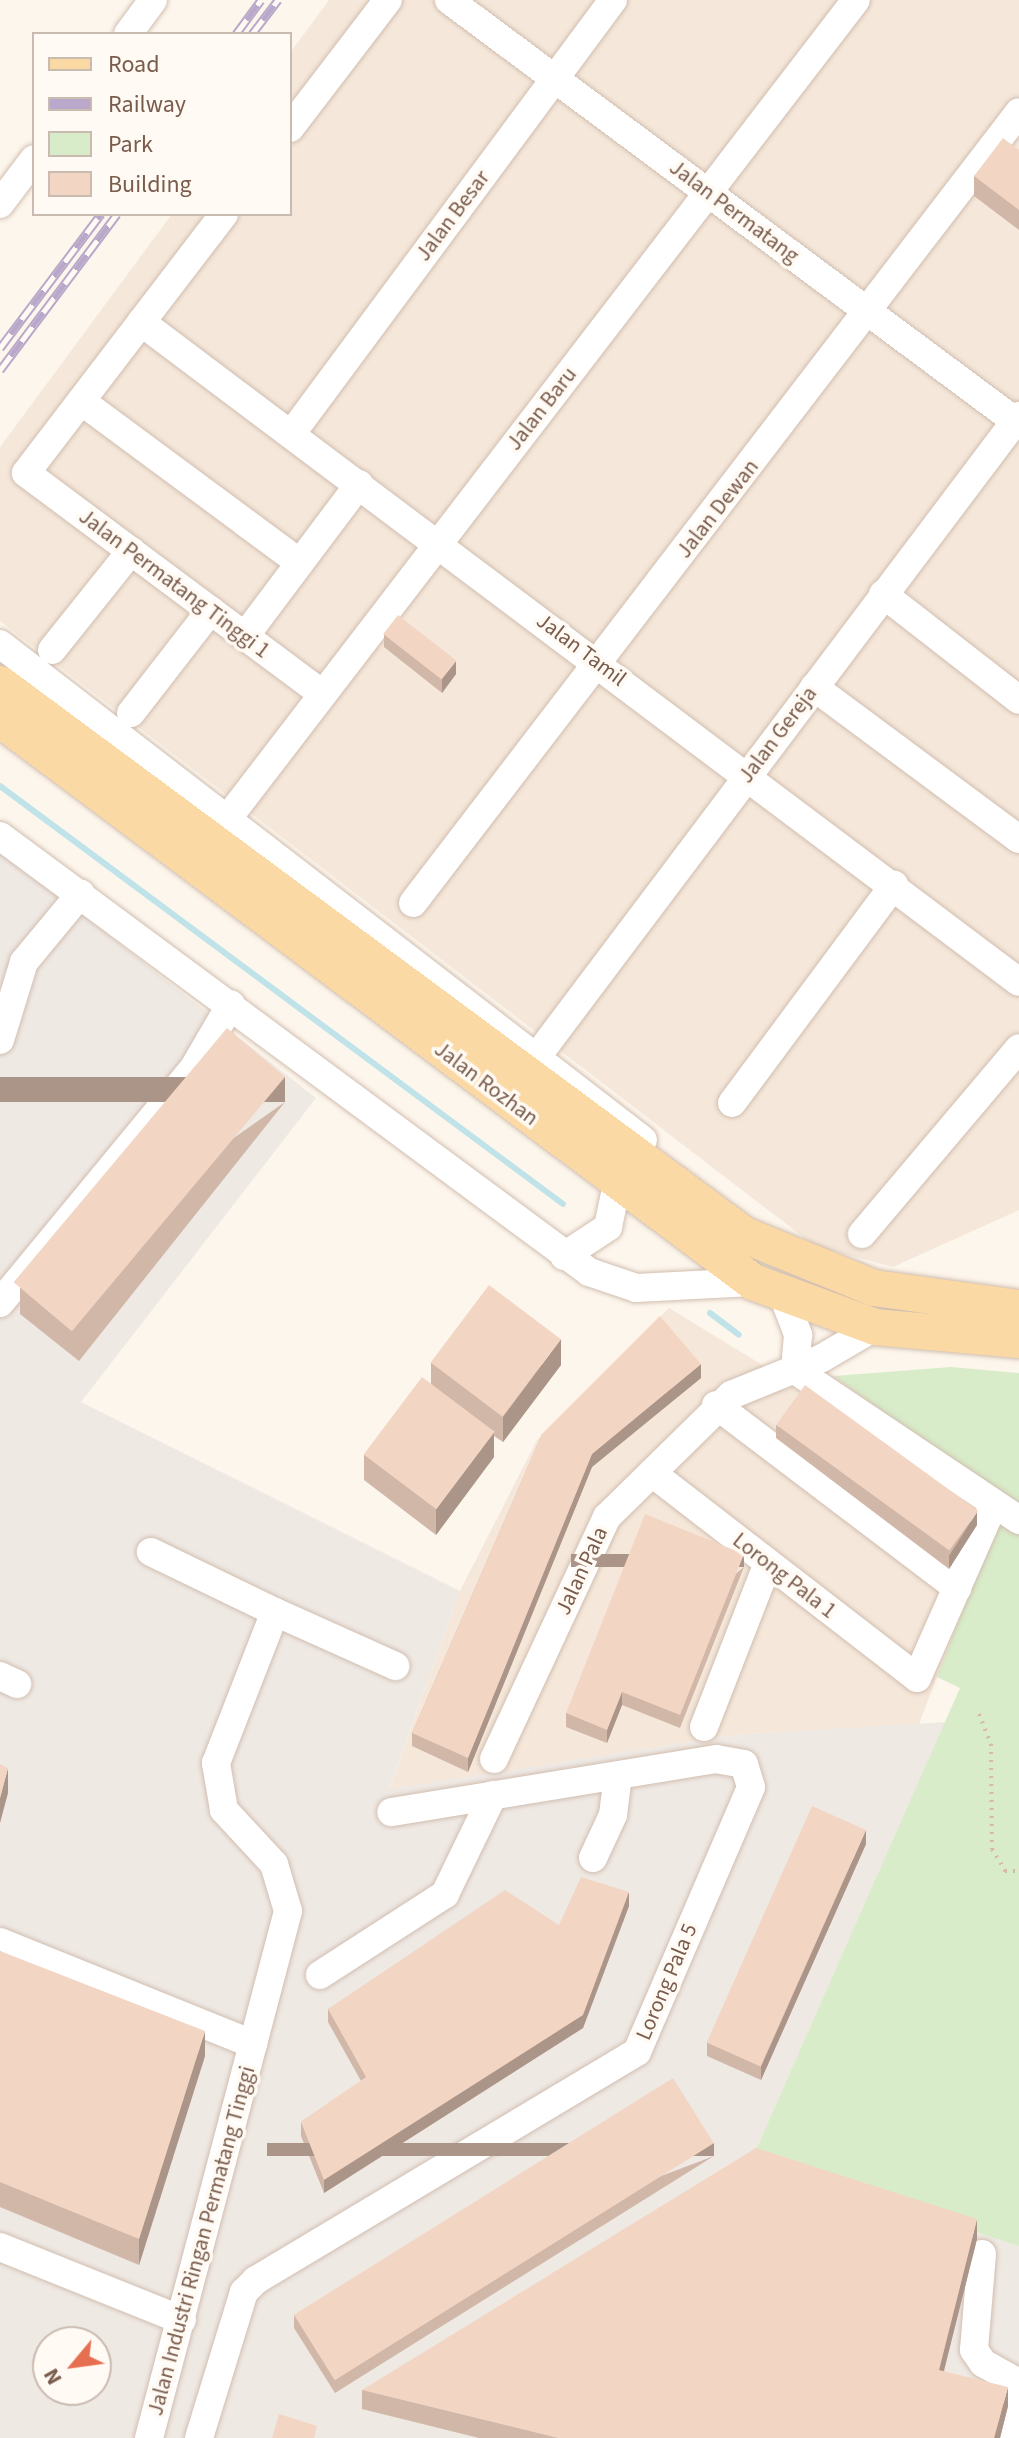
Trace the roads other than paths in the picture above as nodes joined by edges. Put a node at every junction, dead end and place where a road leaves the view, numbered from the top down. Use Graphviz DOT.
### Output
graph roads {
  1 [pos="388,0"];
  2 [pos="449,0"];
  3 [pos="613,0"];
  4 [pos="856,0"];
  5 [pos="144,2"];
  6 [pos="129,32"];
  7 [pos="555,79"];
  8 [pos="1019,112"];
  9 [pos="292,125"];
  10 [pos="32,162"];
  11 [pos="708,193"];
  12 [pos="0,204"];
  13 [pos="222,216"];
  14 [pos="869,313"];
  15 [pos="141,322"];
  16 [pos="81,401"];
  17 [pos="1018,421"];
  18 [pos="292,433"];
  19 [pos="359,484"];
  20 [pos="439,543"];
  21 [pos="131,551"];
  22 [pos="300,563"];
  23 [pos="883,594"];
  24 [pos="211,610"];
  25 [pos="245,636"];
  26 [pos="0,644"];
  27 [pos="52,650"];
  28 [pos="599,664"];
  29 [pos="0,684"];
  30 [pos="814,687"];
  31 [pos="323,694"];
  32 [pos="1019,700"];
  33 [pos="131,713"];
  34 [pos="0,719"];
  35 [pos="748,775"];
  36 [pos="228,818"];
  37 [pos="0,836"];
  38 [pos="1019,839"];
  39 [pos="894,885"];
  40 [pos="81,893"];
  41 [pos="413,903"];
  42 [pos="1019,982"];
  43 [pos="231,1004"];
  44 [pos="434,1028"];
  45 [pos="0,1040"];
  46 [pos="1019,1048"];
  47 [pos="538,1055"];
  48 [pos="732,1103"];
  49 [pos="617,1184"];
  50 [pos="862,1234"];
  51 [pos="564,1256"];
  52 [pos="805,1265"];
  53 [pos="769,1290"];
  54 [pos="0,1303"];
  55 [pos="1019,1308"];
  56 [pos="875,1327"];
  57 [pos="1019,1340"];
  58 [pos="795,1370"];
  59 [pos="716,1405"];
  60 [pos="652,1473"];
  61 [pos="992,1508"];
  62 [pos="1019,1520"];
  63 [pos="151,1552"];
  64 [pos="768,1563"];
  65 [pos="957,1588"];
  66 [pos="275,1612"];
  67 [pos="395,1666"];
  68 [pos="704,1727"];
  69 [pos="494,1759"];
  70 [pos="618,1775"];
  71 [pos="493,1795"];
  72 [pos="391,1812"];
  73 [pos="593,1858"];
  74 [pos="0,1942"];
  75 [pos="320,1975"];
  76 [pos="253,2044"];
  77 [pos="0,2247"];
  78 [pos="982,2254"];
  79 [pos="182,2320"];
  80 [pos="1019,2386"];
  81 [pos="149,2438"];
  82 [pos="199,2438"];
  83 [pos="1006,2438"];
  1 -- 9 [label="street"];
  2 -- 7 [label="street, Jalan Permatang"];
  3 -- 7 [label="street, Jalan Besar"];
  4 -- 11 [label="street, Jalan Baru"];
  5 -- 6 [label="street"];
  7 -- 11 [label="street, Jalan Permatang"];
  7 -- 18 [label="street, Jalan Besar"];
  8 -- 14 [label="street, Jalan Dewan"];
  10 -- 12 [label="street"];
  11 -- 14 [label="street, Jalan Permatang"];
  11 -- 20 [label="street, Jalan Baru"];
  13 -- 15 [label="street"];
  14 -- 17 [label="street, Jalan Permatang"];
  14 -- 28 [label="street, Jalan Dewan"];
  15 -- 16 [label="street"];
  15 -- 18 [label="street, Jalan Tamil"];
  16 -- 21 [label="street, Jalan Permatang Tinggi 1"];
  16 -- 22 [label="street"];
  17 -- 23 [label="street, Jalan Gereja"];
  18 -- 19 [label="street, Jalan Tamil"];
  19 -- 20 [label="street, Jalan Tamil"];
  19 -- 22 [label="street"];
  20 -- 28 [label="street, Jalan Tamil"];
  20 -- 31 [label="street, Jalan Baru"];
  21 -- 24 [label="street, Jalan Permatang Tinggi 1"];
  21 -- 27 [label="street"];
  22 -- 25 [label="street"];
  23 -- 30 [label="street, Jalan Gereja"];
  23 -- 32 [label="street"];
  24 -- 25 [label="street, Jalan Permatang Tinggi 1"];
  24 -- 33 [label="street"];
  25 -- 31 [label="street, Jalan Permatang Tinggi 1"];
  26 -- 36 [label="street"];
  28 -- 35 [label="street, Jalan Tamil"];
  28 -- 41 [label="street, Jalan Dewan"];
  29 -- 44 [label="main road, Jalan Rozhan"];
  30 -- 35 [label="street, Jalan Gereja"];
  30 -- 38 [label="street"];
  31 -- 36 [label="street, Jalan Baru"];
  34 -- 44 [label="main road, Jalan Rozhan"];
  35 -- 39 [label="street, Jalan Tamil"];
  35 -- 47 [label="street, Jalan Gereja"];
  36 -- 47 [label="street"];
  37 -- 40 [label="street"];
  39 -- 42 [label="street, Jalan Tamil"];
  39 -- 48 [label="street"];
  40 -- 43 [label="street"];
  40 -- 45 [label="street"];
  43 -- 51 [label="street"];
  43 -- 54 [label="street"];
  44 -- 49 [label="main road, Jalan Rozhan"];
  44 -- 52 [label="main road, Jalan Rozhan"];
  46 -- 50 [label="street"];
  47 -- 52 [label="street"];
  49 -- 51 [label="street"];
  49 -- 53 [label="main road, Jalan Rozhan"];
  51 -- 53 [label="street"];
  52 -- 55 [label="main road, Jalan Rozhan"];
  53 -- 56 [label="main road, Jalan Rozhan"];
  53 -- 58 [label="street"];
  56 -- 57 [label="main road, Jalan Rozhan"];
  56 -- 58 [label="street, Jalan Pala"];
  58 -- 59 [label="street, Jalan Pala"];
  58 -- 61 [label="street"];
  59 -- 60 [label="street, Jalan Pala"];
  59 -- 65 [label="street"];
  60 -- 64 [label="street, Lorong Pala 1"];
  60 -- 69 [label="street, Jalan Pala"];
  61 -- 62 [label="street"];
  61 -- 65 [label="street"];
  63 -- 66 [label="street"];
  64 -- 65 [label="street, Lorong Pala 1"];
  64 -- 68 [label="street"];
  66 -- 67 [label="street"];
  66 -- 76 [label="street, Jalan Industri Ringan Permatang Tinggi"];
  70 -- 71 [label="street, Lorong Pala 5"];
  70 -- 73 [label="street"];
  70 -- 82 [label="street, Lorong Pala 5"];
  71 -- 72 [label="street, Lorong Pala 5"];
  71 -- 75 [label="street"];
  74 -- 76 [label="street"];
  76 -- 79 [label="street, Jalan Industri Ringan Permatang Tinggi"];
  77 -- 79 [label="street"];
  78 -- 80 [label="street"];
  79 -- 81 [label="street, Jalan Industri Ringan Permatang Tinggi"];
  80 -- 83 [label="street"];
}
